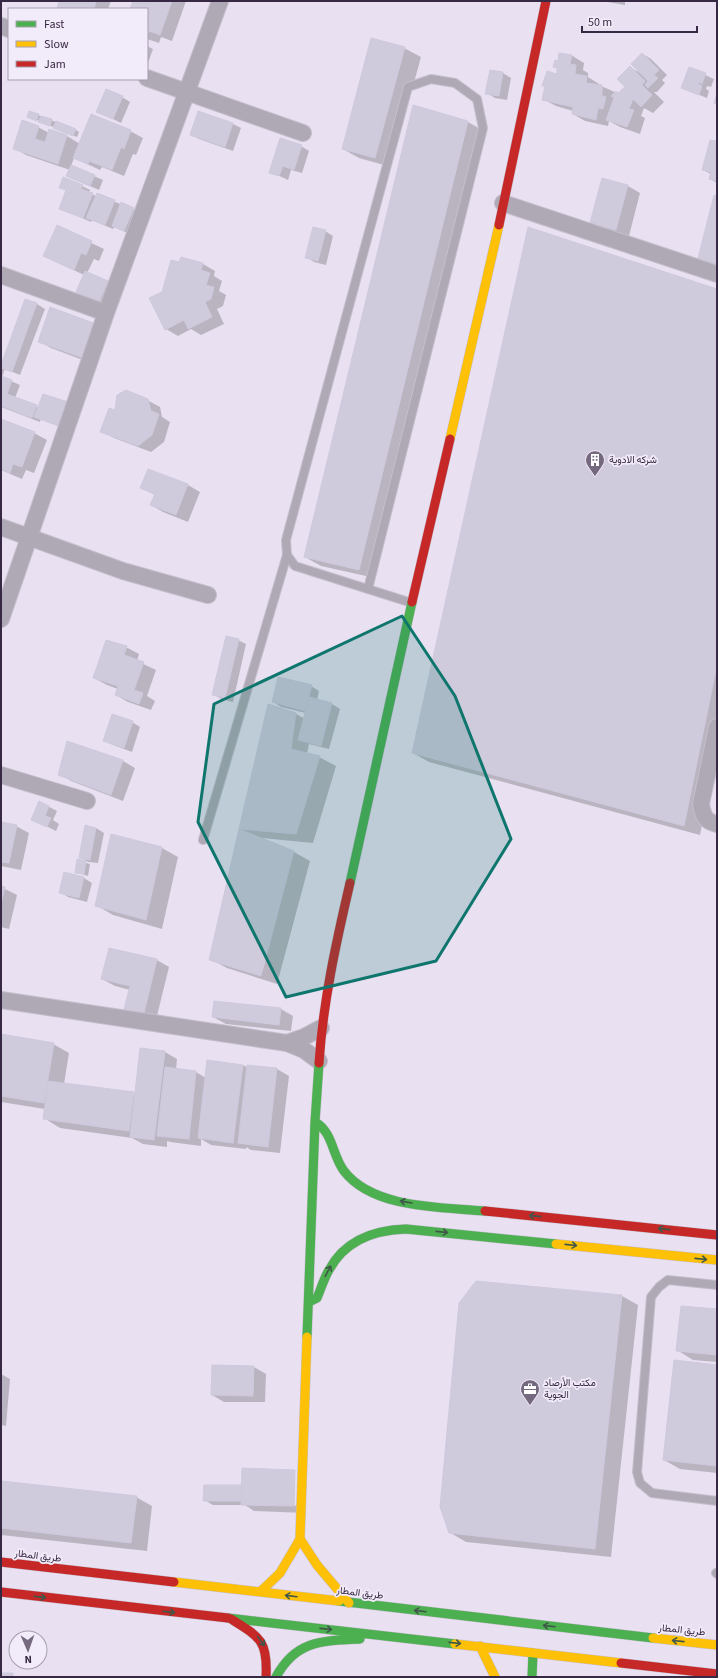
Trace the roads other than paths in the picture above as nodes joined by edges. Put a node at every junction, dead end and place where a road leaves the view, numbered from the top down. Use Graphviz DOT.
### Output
graph roads {
  1 [pos="220,1"];
  2 [pos="546,1"];
  3 [pos="148,78"];
  4 [pos="186,91"];
  5 [pos="304,133"];
  6 [pos="503,202"];
  7 [pos="717,274"];
  8 [pos="1,276"];
  9 [pos="106,313"];
  10 [pos="1,527"];
  11 [pos="28,538"];
  12 [pos="287,555"];
  13 [pos="368,589"];
  14 [pos="208,595"];
  15 [pos="412,604"];
  16 [pos="1,619"];
  17 [pos="717,727"];
  18 [pos="1,775"];
  19 [pos="87,801"];
  20 [pos="717,824"];
  21 [pos="203,840"];
  22 [pos="1,1000"];
  23 [pos="321,1028"];
  24 [pos="287,1043"];
  25 [pos="319,1061"];
  26 [pos="316,1122"];
  27 [pos="717,1235"];
  28 [pos="717,1260"];
  29 [pos="717,1285"];
  30 [pos="309,1302"];
  31 [pos="717,1501"];
  32 [pos="300,1539"];
  33 [pos="1,1562"];
  34 [pos="1,1592"];
  35 [pos="260,1592"];
  36 [pos="349,1603"];
  37 [pos="231,1619"];
  38 [pos="387,1636"];
  39 [pos="717,1645"];
  40 [pos="480,1646"];
  41 [pos="533,1653"];
  42 [pos="717,1674"];
  43 [pos="266,1677"];
  44 [pos="276,1677"];
  45 [pos="495,1677"];
  46 [pos="532,1677"];
  1 -- 4 [label="street"];
  2 -- 6 [label="main road"];
  3 -- 4 [label="street"];
  4 -- 5 [label="street"];
  4 -- 9 [label="street"];
  6 -- 7 [label="street"];
  6 -- 15 [label="main road"];
  8 -- 9 [label="street"];
  9 -- 11 [label="street"];
  10 -- 11 [label="street"];
  11 -- 14 [label="street"];
  11 -- 16 [label="street"];
  12 -- 13 [label="lane"];
  12 -- 13 [label="lane"];
  12 -- 21 [label="lane"];
  13 -- 15 [label="lane"];
  15 -- 23 [label="main road"];
  17 -- 20 [label="street"];
  18 -- 19 [label="street"];
  22 -- 24 [label="street"];
  23 -- 24 [label="street"];
  23 -- 25 [label="main road"];
  24 -- 25 [label="street"];
  25 -- 26 [label="main road"];
  27 -- 26 [label="main road, one-way"];
  26 -- 30 [label="main road"];
  30 -- 28 [label="main road, one-way"];
  29 -- 31 [label="lane"];
  30 -- 32 [label="main road"];
  32 -- 35 [label="main road"];
  32 -- 36 [label="main road"];
  33 -- 35 [label="main road, طريق المطار"];
  34 -- 37 [label="main road, one-way"];
  36 -- 35 [label="main road, طريق المطار, one-way"];
  39 -- 36 [label="main road, طريق المطار, one-way"];
  37 -- 38 [label="main road, one-way"];
  37 -- 43 [label="main road, one-way"];
  38 -- 40 [label="main road, one-way"];
  38 -- 44 [label="main road"];
  40 -- 41 [label="main road"];
  40 -- 45 [label="main road"];
  41 -- 42 [label="main road"];
  41 -- 46 [label="main road"];
}
